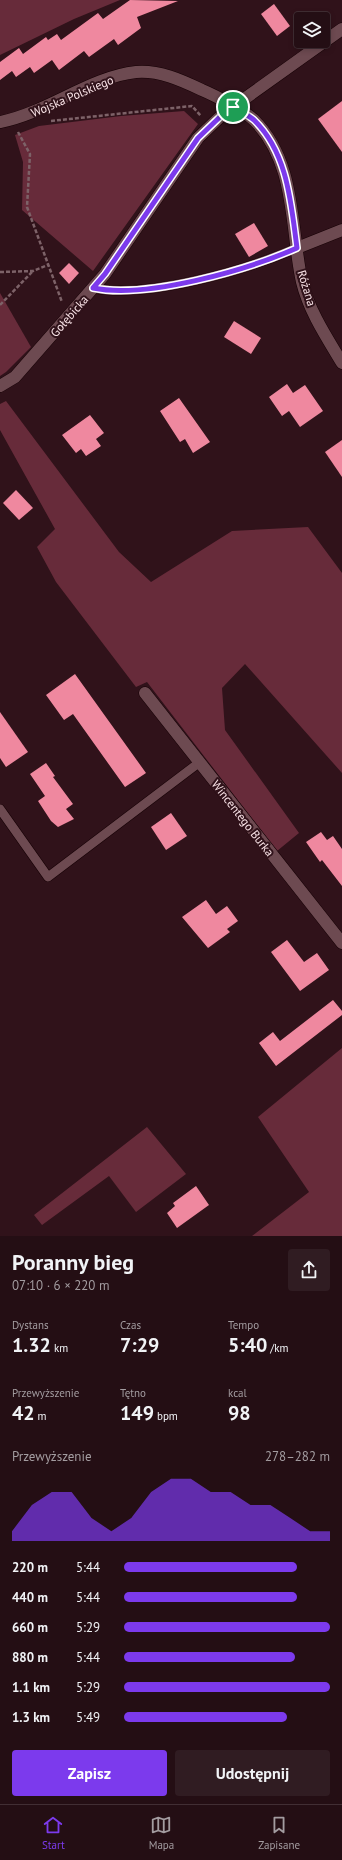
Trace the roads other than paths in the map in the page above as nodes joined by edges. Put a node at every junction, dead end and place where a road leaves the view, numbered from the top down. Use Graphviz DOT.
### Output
graph roads {
  1 [pos="342,29"];
  2 [pos="233,107"];
  3 [pos="0,122"];
  4 [pos="342,230"];
  5 [pos="297,248"];
  6 [pos="93,288"];
  7 [pos="342,363"];
  8 [pos="0,386"];
  9 [pos="144,693"];
  10 [pos="200,762"];
  11 [pos="0,809"];
  12 [pos="342,943"];
  1 -- 2 [label="street, Gołębicka"];
  2 -- 3 [label="street, Wojska Polskiego"];
  2 -- 5 [label="street, Różana"];
  2 -- 6 [label="street, Gołębicka"];
  4 -- 5 [label="street"];
  5 -- 6 [label="lane"];
  5 -- 7 [label="street, Różana"];
  6 -- 8 [label="street, Gołębicka"];
  9 -- 10 [label="street, Wincentego Burka"];
  10 -- 11 [label="lane"];
  10 -- 12 [label="street, Wincentego Burka"];
}
